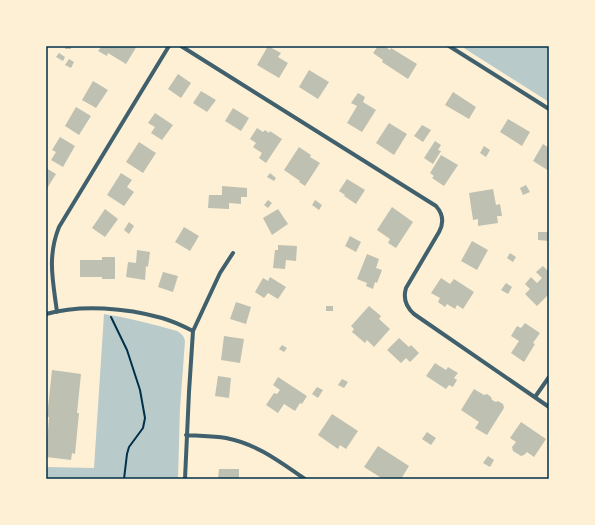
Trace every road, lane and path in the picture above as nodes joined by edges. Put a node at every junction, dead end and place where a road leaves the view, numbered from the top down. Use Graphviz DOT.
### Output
graph roads {
  1 [pos="168,46"];
  2 [pos="181,46"];
  3 [pos="449,46"];
  4 [pos="549,109"];
  5 [pos="233,253"];
  6 [pos="58,312"];
  7 [pos="46,314"];
  8 [pos="110,316"];
  9 [pos="193,331"];
  10 [pos="549,377"];
  11 [pos="535,397"];
  12 [pos="549,407"];
  13 [pos="186,435"];
  14 [pos="124,479"];
  15 [pos="185,479"];
  16 [pos="305,479"];
  1 -- 6 [label="street"];
  2 -- 11 [label="street"];
  3 -- 4 [label="street"];
  5 -- 9 [label="street"];
  6 -- 7 [label="street"];
  6 -- 9 [label="street"];
  8 -- 14 [label="path"];
  9 -- 13 [label="street"];
  10 -- 11 [label="street"];
  11 -- 12 [label="street"];
  13 -- 15 [label="street"];
  13 -- 16 [label="street"];
}
